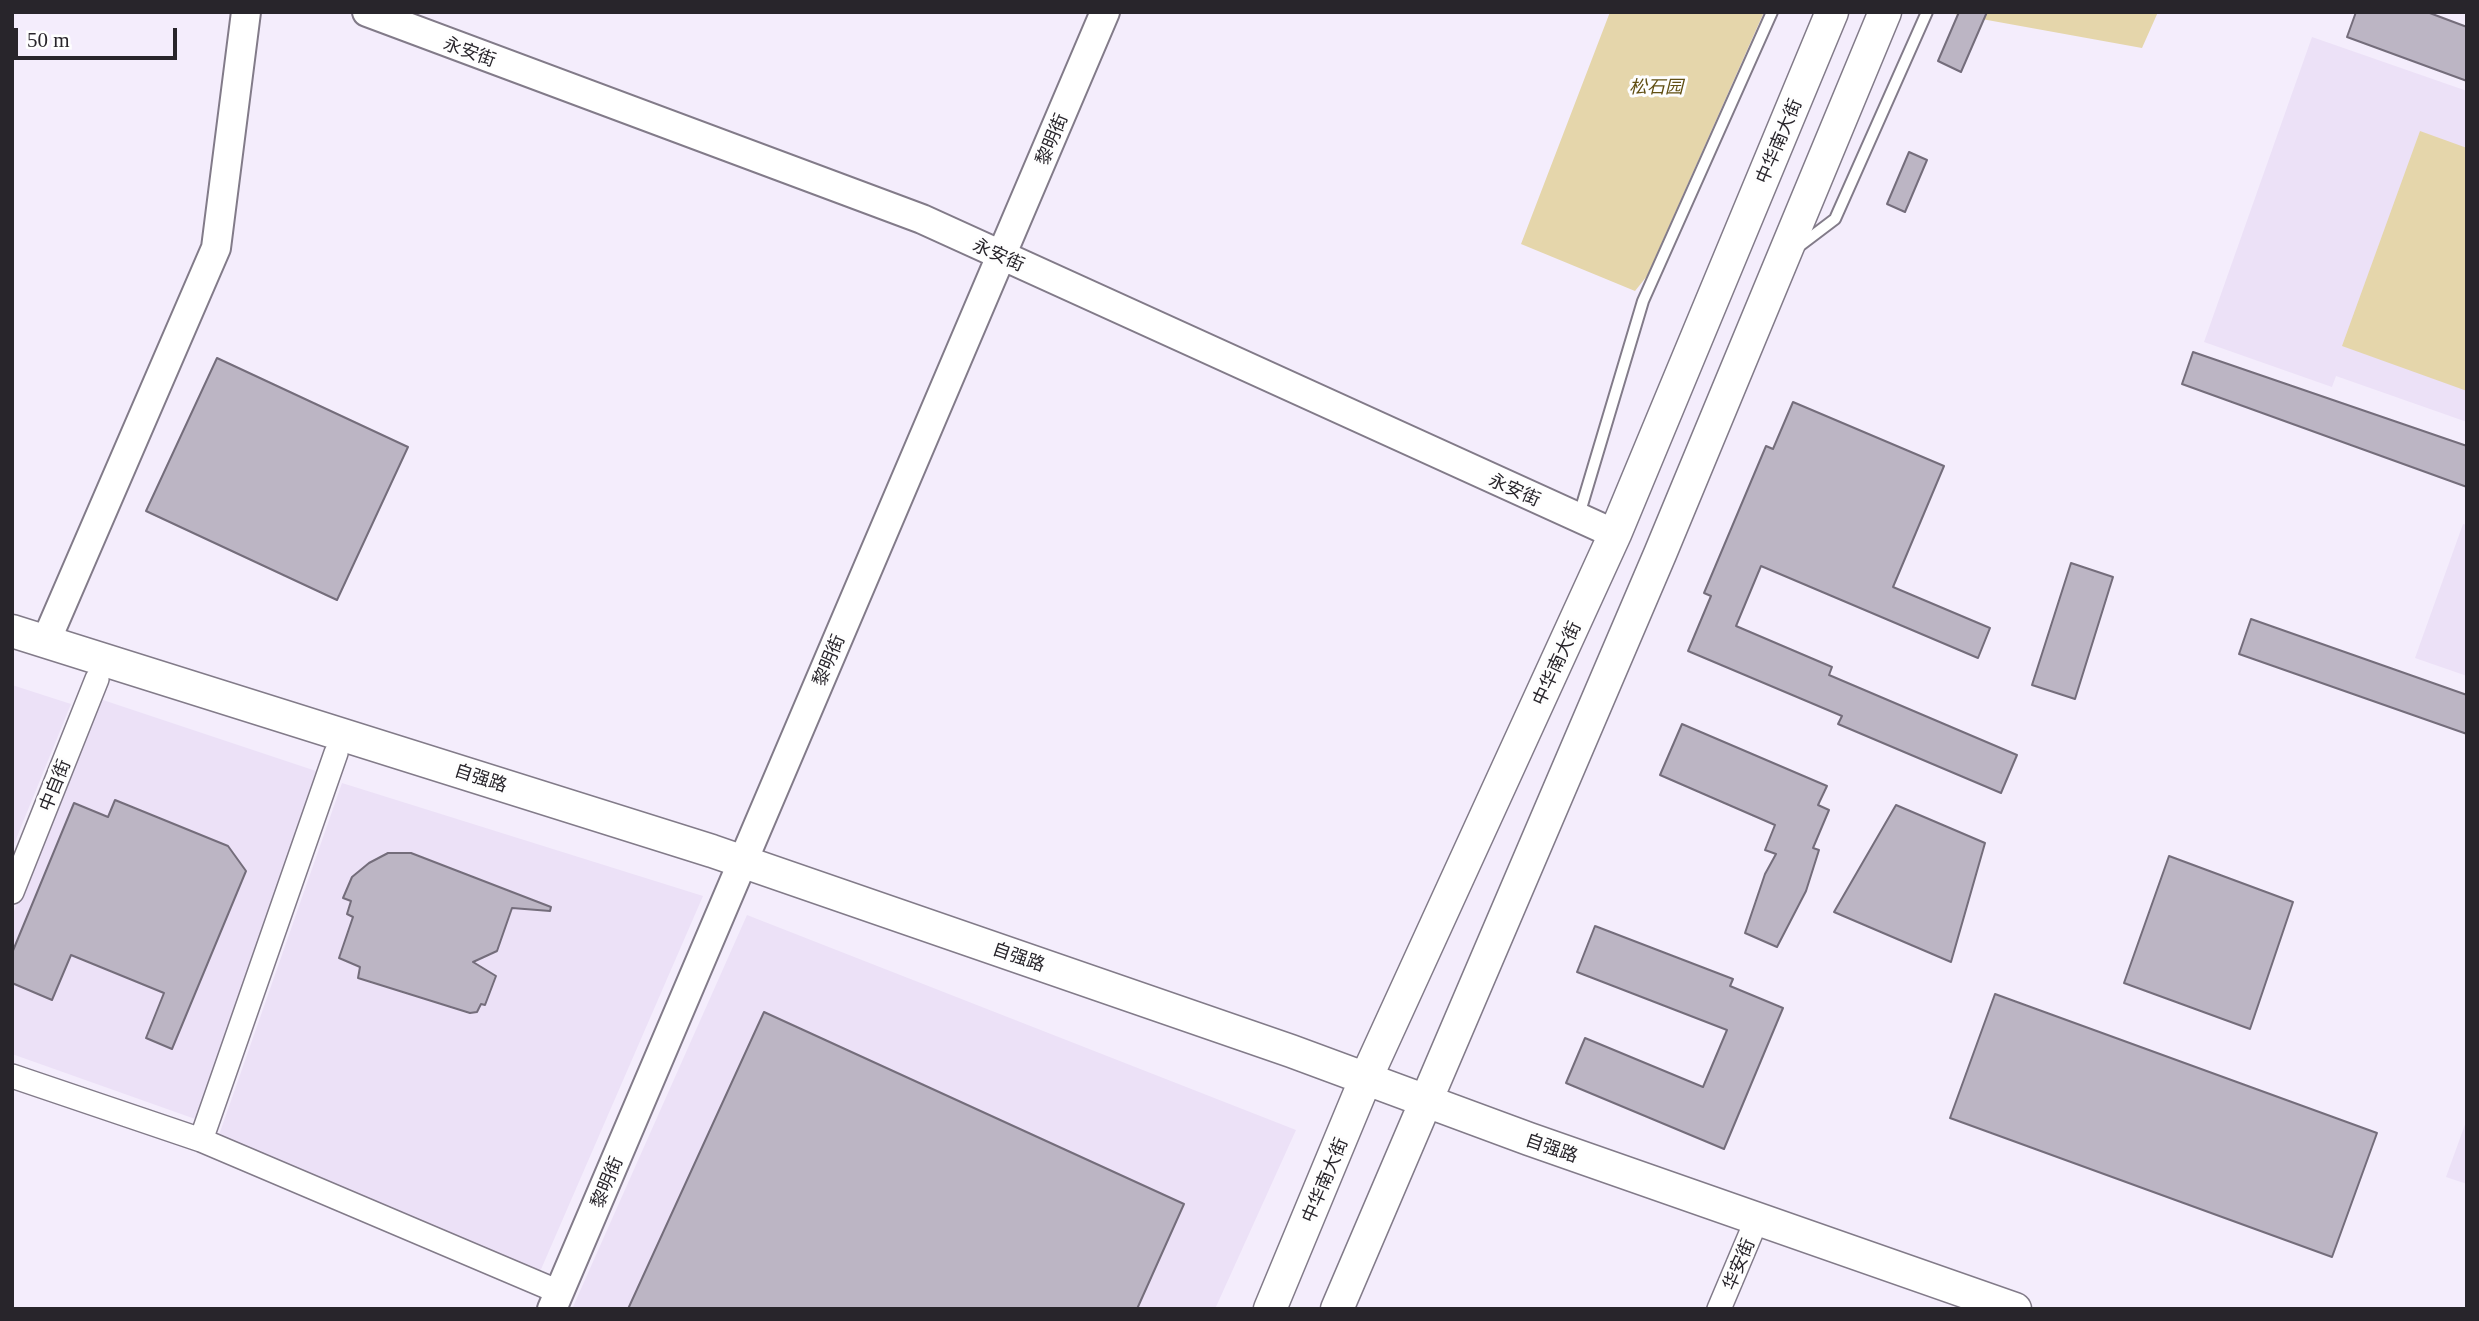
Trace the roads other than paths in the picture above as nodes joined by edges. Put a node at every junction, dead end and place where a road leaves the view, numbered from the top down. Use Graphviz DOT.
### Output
graph roads {
  1 [pos="246,12"];
  2 [pos="367,12"];
  3 [pos="1105,12"];
  4 [pos="1772,12"];
  5 [pos="1832,12"];
  6 [pos="1885,12"];
  7 [pos="1927,12"];
  8 [pos="1001,255"];
  9 [pos="1782,260"];
  10 [pos="1578,518"];
  11 [pos="1615,534"];
  12 [pos="12,631"];
  13 [pos="46,641"];
  14 [pos="12,653"];
  15 [pos="97,679"];
  16 [pos="336,753"];
  17 [pos="738,871"];
  18 [pos="12,892"];
  19 [pos="12,1076"];
  20 [pos="1362,1088"];
  21 [pos="1423,1111"];
  22 [pos="201,1140"];
  23 [pos="1753,1229"];
  24 [pos="556,1301"];
  25 [pos="1270,1309"];
  26 [pos="1338,1309"];
  27 [pos="1719,1309"];
  28 [pos="1951,1309"];
  29 [pos="2015,1309"];
  1 -- 13 [label="street"];
  2 -- 8 [label="street, 永安街"];
  3 -- 8 [label="street, 黎明街"];
  4 -- 10 [label="lane"];
  5 -- 11 [label="main road, 中华南大街"];
  6 -- 9 [label="main road"];
  7 -- 9 [label="lane"];
  8 -- 10 [label="street, 永安街"];
  8 -- 17 [label="street, 黎明街"];
  9 -- 21 [label="main road"];
  10 -- 11 [label="street, 永安街"];
  11 -- 20 [label="main road, 中华南大街"];
  12 -- 13 [label="main road, 自强路"];
  13 -- 17 [label="main road, 自强路"];
  14 -- 15 [label="main road, 自强路"];
  15 -- 16 [label="main road, 自强路"];
  15 -- 18 [label="street, 中自街"];
  16 -- 17 [label="main road, 自强路"];
  16 -- 22 [label="street"];
  17 -- 20 [label="main road, 自强路"];
  17 -- 24 [label="street, 黎明街"];
  19 -- 22 [label="street"];
  20 -- 21 [label="main road, 自强路"];
  20 -- 25 [label="main road, 中华南大街"];
  21 -- 23 [label="main road, 自强路"];
  21 -- 26 [label="main road"];
  22 -- 24 [label="street"];
  23 -- 27 [label="street, 华安街"];
  23 -- 28 [label="main road, 自强路"];
  23 -- 29 [label="main road, 自强路"];
}
